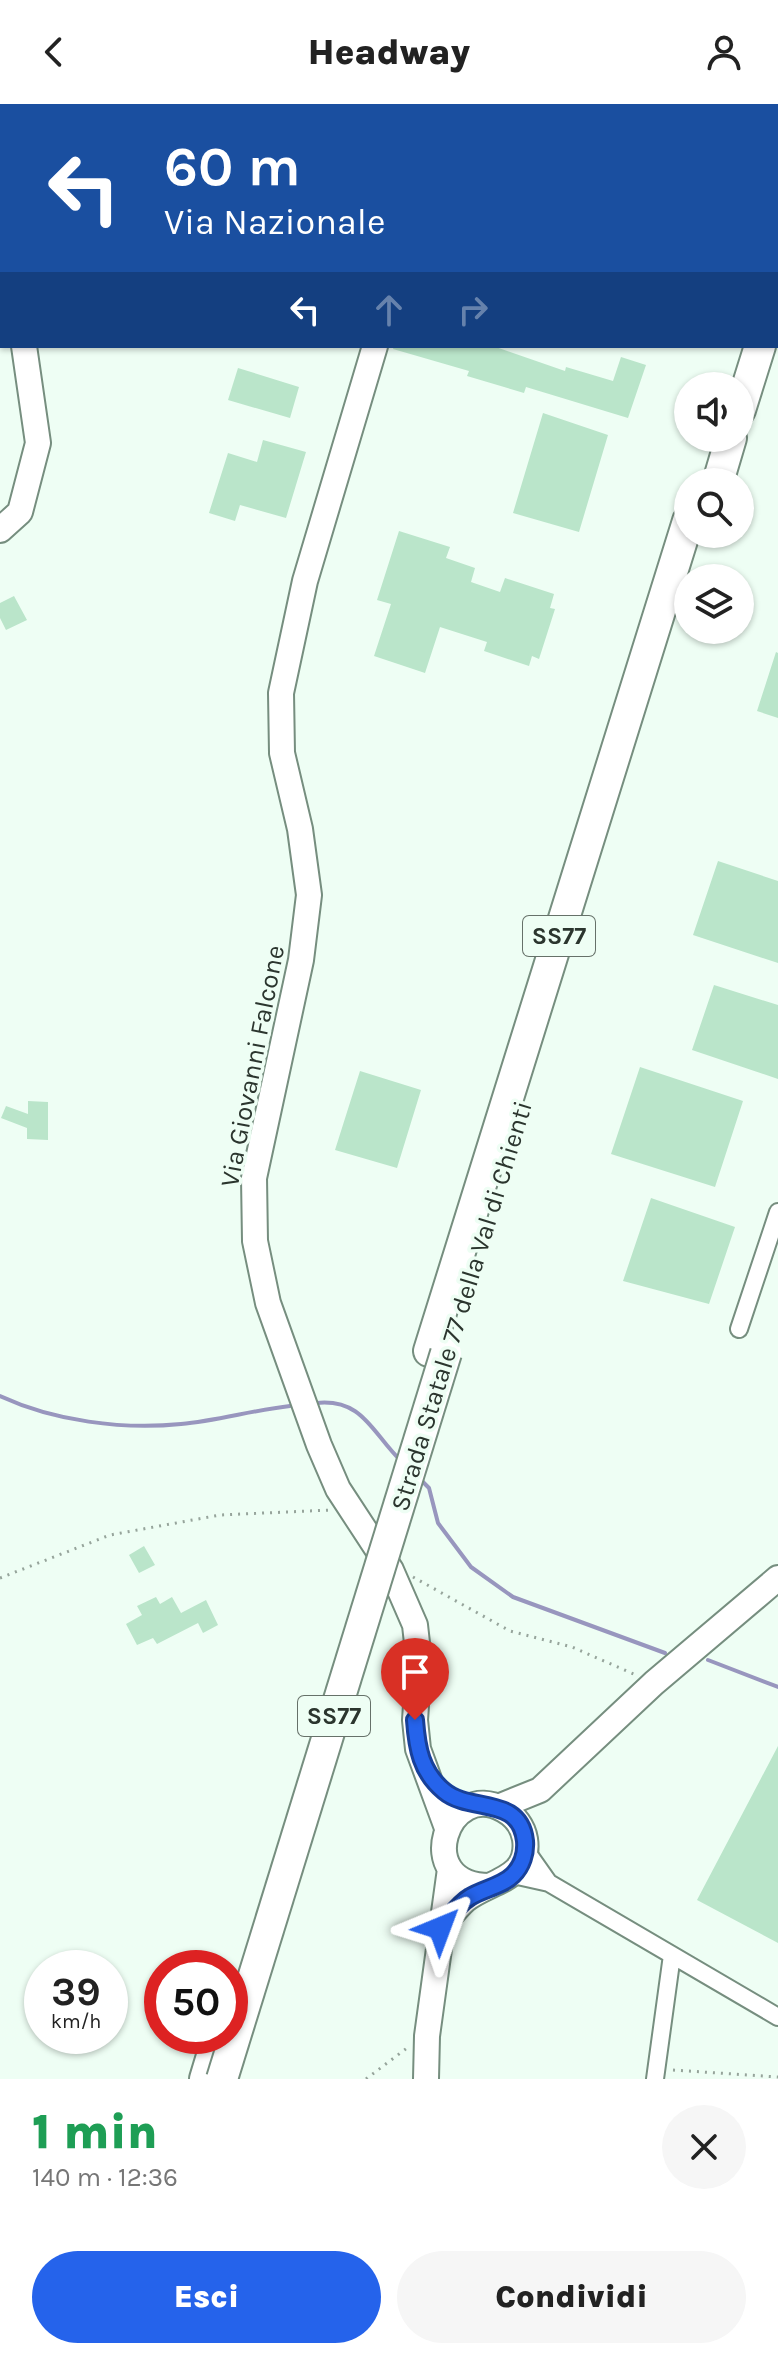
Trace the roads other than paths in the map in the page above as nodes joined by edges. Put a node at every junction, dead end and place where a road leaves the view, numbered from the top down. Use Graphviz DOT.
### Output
graph roads {
  1 [pos="24,348"];
  2 [pos="374,348"];
  3 [pos="741,348"];
  4 [pos="759,348"];
  5 [pos="734,372"];
  6 [pos="752,372"];
  7 [pos="0,530"];
  8 [pos="680,548"];
  9 [pos="696,548"];
  10 [pos="778,1212"];
  11 [pos="739,1329"];
  12 [pos="438,1352"];
  13 [pos="778,1578"];
  14 [pos="427,1775"];
  15 [pos="540,1790"];
  16 [pos="492,1806"];
  17 [pos="447,1828"];
  18 [pos="523,1838"];
  19 [pos="450,1869"];
  20 [pos="513,1875"];
  21 [pos="549,1883"];
  22 [pos="489,1886"];
  23 [pos="440,1928"];
  24 [pos="245,1950"];
  25 [pos="672,1955"];
  26 [pos="778,2017"];
  27 [pos="213,2054"];
  28 [pos="656,2074"];
  29 [pos="205,2079"];
  30 [pos="222,2079"];
  31 [pos="426,2079"];
  1 -- 7 [label="street"];
  2 -- 14 [label="street, Via Giovanni Falcone"];
  3 -- 5 [label="highway"];
  4 -- 6 [label="highway"];
  8 -- 12 [label="highway, Strada Statale 77 della Val di Chienti / SS77"];
  9 -- 12 [label="highway, Strada Statale 77 della Val di Chienti / SS77"];
  10 -- 11 [label="street"];
  12 -- 24 [label="highway, Strada Statale 77 della Val di Chienti / SS77"];
  12 -- 30 [label="highway, Strada Statale 77 della Val di Chienti / SS77, bridge"];
  13 -- 15 [label="street"];
  14 -- 16 [label="street"];
  14 -- 17 [label="street, Via Giovanni Falcone"];
  15 -- 16 [label="street"];
  15 -- 18 [label="street"];
  16 -- 17 [label="street"];
  16 -- 18 [label="street"];
  17 -- 19 [label="street"];
  18 -- 20 [label="street"];
  18 -- 21 [label="street"];
  19 -- 22 [label="street"];
  19 -- 23 [label="street"];
  20 -- 21 [label="street"];
  20 -- 22 [label="street"];
  21 -- 25 [label="street"];
  22 -- 23 [label="street"];
  23 -- 31 [label="street"];
  25 -- 26 [label="street"];
  25 -- 28 [label="street"];
  27 -- 29 [label="highway"];
}
